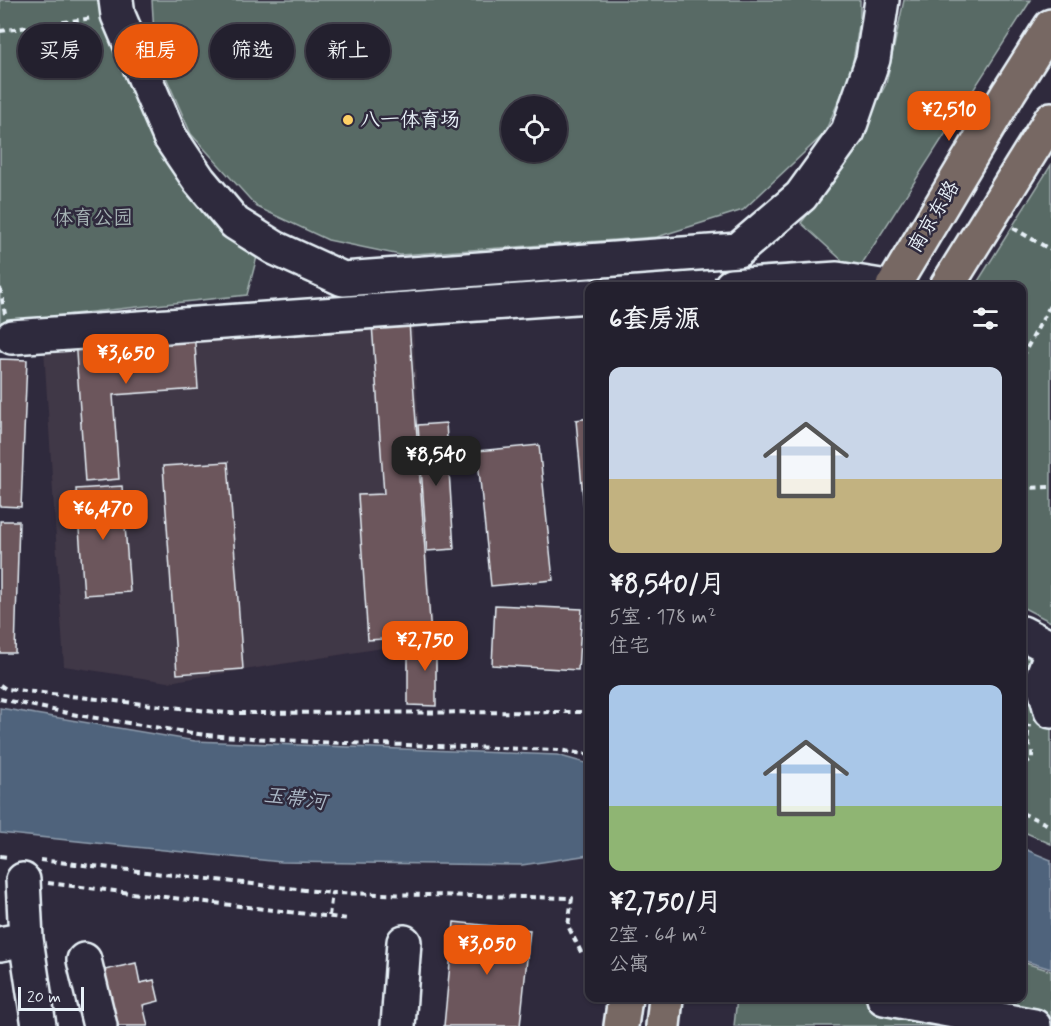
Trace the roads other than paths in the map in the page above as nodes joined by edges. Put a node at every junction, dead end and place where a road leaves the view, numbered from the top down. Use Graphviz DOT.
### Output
graph roads {
  1 [pos="882,0"];
  2 [pos="117,7"];
  3 [pos="1051,26"];
  4 [pos="1051,119"];
  5 [pos="792,282"];
  6 [pos="856,282"];
  7 [pos="895,282"];
  8 [pos="949,282"];
  9 [pos="585,296"];
  10 [pos="8,326"];
  11 [pos="1026,635"];
  12 [pos="1051,648"];
  13 [pos="1051,654"];
  14 [pos="1040,715"];
  15 [pos="23,865"];
  16 [pos="13,942"];
  17 [pos="404,942"];
  18 [pos="84,960"];
  19 [pos="624,1002"];
  20 [pos="666,1002"];
  21 [pos="905,1002"];
  22 [pos="39,1026"];
  23 [pos="100,1026"];
  24 [pos="398,1026"];
  25 [pos="621,1026"];
  26 [pos="663,1026"];
  27 [pos="1034,1026"];
  1 -- 2 [label="street"];
  3 -- 7 [label="main road, 南京东路"];
  4 -- 8 [label="main road"];
  5 -- 6 [label="street"];
  9 -- 10 [label="street"];
  11 -- 12 [label="street"];
  13 -- 14 [label="street"];
  15 -- 16 [label="street"];
  16 -- 22 [label="street"];
  17 -- 24 [label="street"];
  18 -- 23 [label="street"];
  19 -- 25 [label="main road"];
  20 -- 26 [label="main road"];
  21 -- 27 [label="street"];
}
